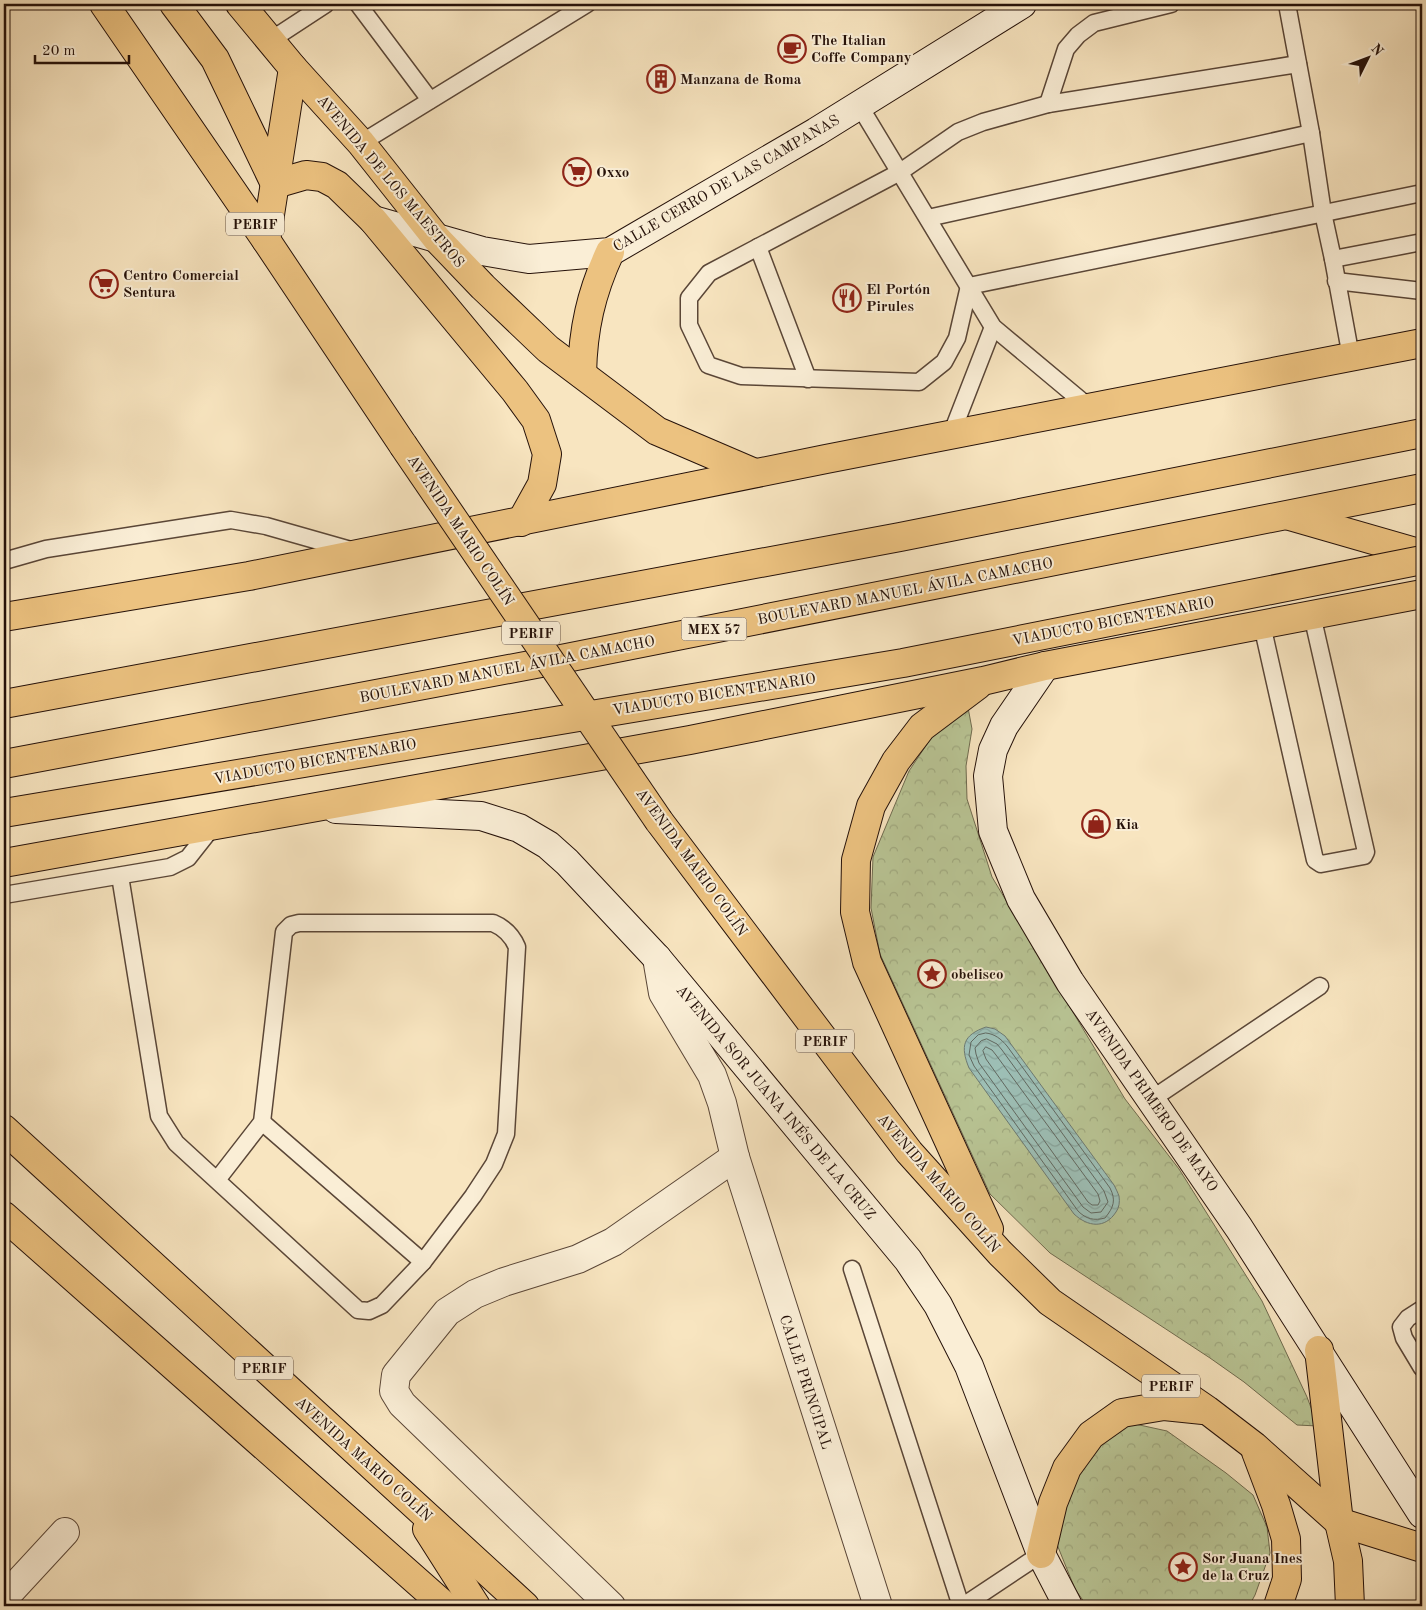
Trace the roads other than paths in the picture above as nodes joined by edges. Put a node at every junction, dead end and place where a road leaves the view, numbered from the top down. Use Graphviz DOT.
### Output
graph roads {
  1 [pos="104,4"];
  2 [pos="174,4"];
  3 [pos="240,4"];
  4 [pos="326,4"];
  5 [pos="358,4"];
  6 [pos="587,4"];
  7 [pos="1022,4"];
  8 [pos="1171,4"];
  9 [pos="1287,4"];
  10 [pos="271,40"];
  11 [pos="1298,64"];
  12 [pos="294,68"];
  13 [pos="430,100"];
  14 [pos="1048,104"];
  15 [pos="860,105"];
  16 [pos="1311,133"];
  17 [pos="361,143"];
  18 [pos="900,172"];
  19 [pos="275,184"];
  20 [pos="1422,193"];
  21 [pos="1323,213"];
  22 [pos="928,218"];
  23 [pos="373,220"];
  24 [pos="437,239"];
  25 [pos="266,240"];
  26 [pos="1422,242"];
  27 [pos="758,247"];
  28 [pos="610,252"];
  29 [pos="1333,259"];
  30 [pos="1336,281"];
  31 [pos="969,286"];
  32 [pos="1422,291"];
  33 [pos="993,327"];
  34 [pos="1422,343"];
  35 [pos="1351,357"];
  36 [pos="582,374"];
  37 [pos="808,378"];
  38 [pos="1090,408"];
  39 [pos="1422,432"];
  40 [pos="951,435"];
  41 [pos="755,473"];
  42 [pos="1422,488"];
  43 [pos="1287,514"];
  44 [pos="521,522"];
  45 [pos="363,554"];
  46 [pos="1422,554"];
  47 [pos="1422,560"];
  48 [pos="4,561"];
  49 [pos="1422,594"];
  50 [pos="1312,615"];
  51 [pos="4,617"];
  52 [pos="1262,624"];
  53 [pos="1045,666"];
  54 [pos="984,681"];
  55 [pos="4,704"];
  56 [pos="4,764"];
  57 [pos="310,808"];
  58 [pos="4,813"];
  59 [pos="215,825"];
  60 [pos="4,863"];
  61 [pos="120,876"];
  62 [pos="4,895"];
  63 [pos="657,958"];
  64 [pos="1320,986"];
  65 [pos="1152,1099"];
  66 [pos="262,1122"];
  67 [pos="4,1129"];
  68 [pos="735,1157"];
  69 [pos="217,1180"];
  70 [pos="4,1216"];
  71 [pos="1000,1254"];
  72 [pos="423,1262"];
  73 [pos="852,1269"];
  74 [pos="1422,1309"];
  75 [pos="1319,1350"];
  76 [pos="1422,1368"];
  77 [pos="1208,1410"];
  78 [pos="1254,1446"];
  79 [pos="407,1498"];
  80 [pos="1422,1514"];
  81 [pos="1339,1522"];
  82 [pos="65,1532"];
  83 [pos="1422,1548"];
  84 [pos="1041,1554"];
  85 [pos="4,1598"];
  86 [pos="445,1606"];
  87 [pos="476,1606"];
  88 [pos="525,1606"];
  89 [pos="611,1606"];
  90 [pos="878,1606"];
  91 [pos="962,1606"];
  92 [pos="1068,1606"];
  93 [pos="1278,1606"];
  94 [pos="1350,1606"];
  1 -- 25 [label="main road, PERIF"];
  2 -- 19 [label="main road"];
  3 -- 10 [label="main road, AVENIDA DE LOS MAESTROS"];
  4 -- 10 [label="lane"];
  5 -- 13 [label="lane"];
  6 -- 13 [label="lane"];
  7 -- 15 [label="street, CALLE CERRO DE LAS CAMPANAS"];
  8 -- 14 [label="lane"];
  9 -- 11 [label="lane"];
  10 -- 12 [label="main road, AVENIDA DE LOS MAESTROS"];
  11 -- 14 [label="lane"];
  11 -- 16 [label="lane"];
  12 -- 17 [label="main road, AVENIDA DE LOS MAESTROS"];
  12 -- 19 [label="main road"];
  13 -- 17 [label="lane"];
  14 -- 18 [label="lane"];
  15 -- 18 [label="lane"];
  15 -- 28 [label="street, CALLE CERRO DE LAS CAMPANAS"];
  16 -- 21 [label="lane"];
  16 -- 22 [label="lane"];
  17 -- 24 [label="main road, AVENIDA DE LOS MAESTROS"];
  18 -- 22 [label="lane"];
  18 -- 27 [label="lane"];
  19 -- 23 [label="main road"];
  19 -- 25 [label="main road"];
  20 -- 21 [label="lane"];
  21 -- 29 [label="lane"];
  21 -- 31 [label="lane"];
  22 -- 31 [label="lane"];
  23 -- 24 [label="street, CALLE CERRO DE LAS CAMPANAS"];
  23 -- 44 [label="main road"];
  24 -- 28 [label="street, CALLE CERRO DE LAS CAMPANAS"];
  24 -- 36 [label="main road, AVENIDA DE LOS MAESTROS"];
  25 -- 71 [label="main road, AVENIDA MARIO COLÍN / PERIF, bridge"];
  26 -- 29 [label="lane"];
  27 -- 37 [label="lane"];
  27 -- 37 [label="lane"];
  28 -- 36 [label="main road"];
  29 -- 30 [label="lane"];
  30 -- 32 [label="lane"];
  30 -- 35 [label="lane"];
  31 -- 33 [label="lane"];
  31 -- 37 [label="lane"];
  33 -- 38 [label="lane"];
  33 -- 40 [label="lane"];
  34 -- 35 [label="main road"];
  35 -- 38 [label="main road"];
  36 -- 41 [label="main road, AVENIDA DE LOS MAESTROS"];
  38 -- 40 [label="main road"];
  39 -- 55 [label="main road"];
  40 -- 41 [label="main road"];
  41 -- 44 [label="main road"];
  42 -- 43 [label="main road, BOULEVARD MANUEL ÁVILA CAMACHO / MEX 57"];
  43 -- 46 [label="main road"];
  43 -- 56 [label="main road, BOULEVARD MANUEL ÁVILA CAMACHO / MEX 57"];
  44 -- 45 [label="main road"];
  45 -- 48 [label="lane"];
  45 -- 51 [label="main road"];
  47 -- 58 [label="main road, VIADUCTO BICENTENARIO, bridge"];
  49 -- 50 [label="main road"];
  50 -- 52 [label="main road"];
  50 -- 52 [label="lane"];
  52 -- 53 [label="main road"];
  53 -- 54 [label="main road"];
  53 -- 65 [label="street, AVENIDA PRIMERO DE MAYO"];
  54 -- 57 [label="main road"];
  54 -- 71 [label="main road"];
  57 -- 59 [label="main road"];
  57 -- 63 [label="street, AVENIDA SOR JUANA INÉS DE LA CRUZ"];
  59 -- 60 [label="main road"];
  59 -- 61 [label="lane"];
  61 -- 62 [label="lane"];
  61 -- 69 [label="lane"];
  63 -- 68 [label="street, CALLE PRINCIPAL"];
  63 -- 84 [label="street, AVENIDA SOR JUANA INÉS DE LA CRUZ"];
  64 -- 65 [label="lane"];
  65 -- 75 [label="street, AVENIDA PRIMERO DE MAYO"];
  66 -- 69 [label="lane"];
  66 -- 72 [label="lane"];
  66 -- 72 [label="lane"];
  67 -- 79 [label="main road, AVENIDA MARIO COLÍN / PERIF"];
  68 -- 89 [label="street"];
  68 -- 90 [label="street, CALLE PRINCIPAL"];
  69 -- 72 [label="lane"];
  70 -- 86 [label="main road"];
  71 -- 77 [label="main road, AVENIDA MARIO COLÍN / PERIF"];
  73 -- 91 [label="lane"];
  74 -- 76 [label="lane"];
  75 -- 80 [label="street, AVENIDA PRIMERO DE MAYO"];
  75 -- 81 [label="main road"];
  77 -- 78 [label="main road, AVENIDA MARIO COLÍN / PERIF"];
  77 -- 84 [label="main road"];
  78 -- 81 [label="main road, AVENIDA MARIO COLÍN / PERIF"];
  78 -- 93 [label="main road"];
  79 -- 87 [label="main road"];
  79 -- 88 [label="main road, AVENIDA MARIO COLÍN / PERIF"];
  81 -- 83 [label="main road"];
  81 -- 94 [label="main road"];
  82 -- 85 [label="street"];
  84 -- 91 [label="lane"];
  84 -- 92 [label="street, AVENIDA SOR JUANA INÉS DE LA CRUZ"];
}
